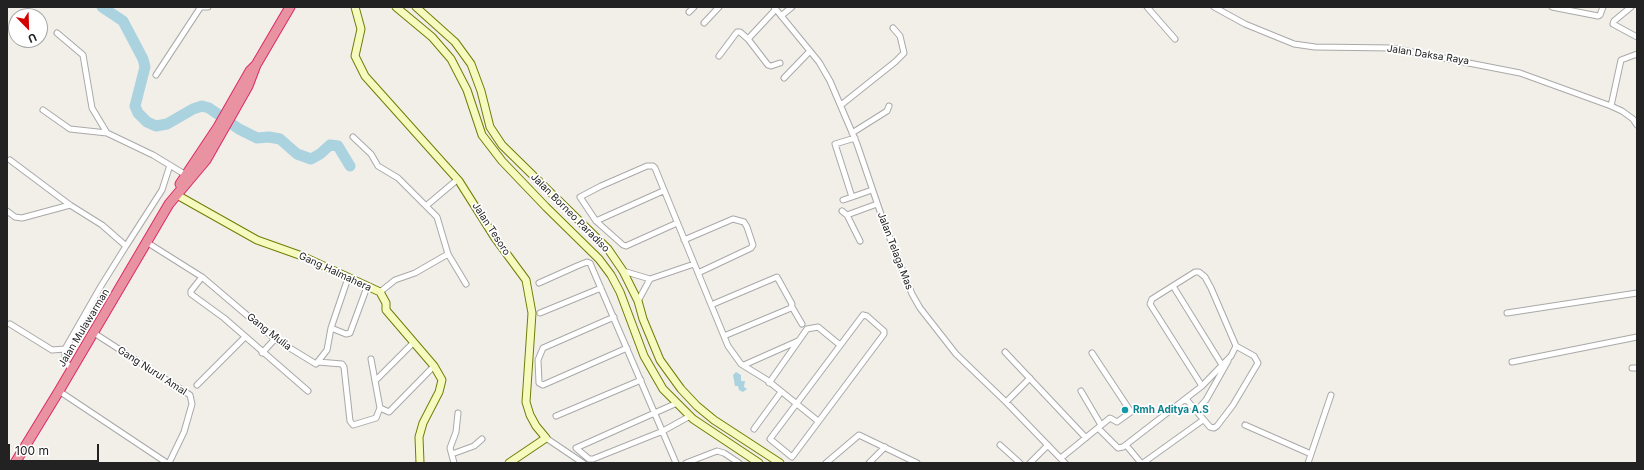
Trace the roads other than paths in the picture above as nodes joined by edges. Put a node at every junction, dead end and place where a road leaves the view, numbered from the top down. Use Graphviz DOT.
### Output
graph roads {
  1 [pos="208,7"];
  2 [pos="290,7"];
  3 [pos="355,7"];
  4 [pos="396,7"];
  5 [pos="416,7"];
  6 [pos="694,7"];
  7 [pos="719,7"];
  8 [pos="792,7"];
  9 [pos="1147,7"];
  10 [pos="1214,7"];
  11 [pos="1552,7"];
  12 [pos="1603,7"];
  13 [pos="1631,7"];
  14 [pos="200,8"];
  15 [pos="775,8"];
  16 [pos="689,12"];
  17 [pos="781,16"];
  18 [pos="704,23"];
  19 [pos="893,28"];
  20 [pos="57,33"];
  21 [pos="1637,37"];
  22 [pos="748,39"];
  23 [pos="1175,39"];
  24 [pos="810,51"];
  25 [pos="1637,54"];
  26 [pos="719,56"];
  27 [pos="780,63"];
  28 [pos="156,75"];
  29 [pos="784,78"];
  30 [pos="841,105"];
  31 [pos="889,106"];
  32 [pos="1611,106"];
  33 [pos="44,110"];
  34 [pos="1637,125"];
  35 [pos="220,129"];
  36 [pos="107,133"];
  37 [pos="853,136"];
  38 [pos="354,137"];
  39 [pos="10,160"];
  40 [pos="170,165"];
  41 [pos="186,175"];
  42 [pos="458,180"];
  43 [pos="872,190"];
  44 [pos="663,191"];
  45 [pos="177,195"];
  46 [pos="852,197"];
  47 [pos="843,200"];
  48 [pos="169,204"];
  49 [pos="877,204"];
  50 [pos="70,205"];
  51 [pos="426,206"];
  52 [pos="7,211"];
  53 [pos="842,211"];
  54 [pos="847,216"];
  55 [pos="596,221"];
  56 [pos="677,223"];
  57 [pos="684,240"];
  58 [pos="860,241"];
  59 [pos="148,243"];
  60 [pos="126,246"];
  61 [pos="448,254"];
  62 [pos="694,264"];
  63 [pos="623,271"];
  64 [pos="698,273"];
  65 [pos="202,277"];
  66 [pos="348,278"];
  67 [pos="650,279"];
  68 [pos="539,283"];
  69 [pos="466,284"];
  70 [pos="1173,286"];
  71 [pos="367,287"];
  72 [pos="601,288"];
  73 [pos="380,292"];
  74 [pos="1637,293"];
  75 [pos="638,300"];
  76 [pos="711,305"];
  77 [pos="792,307"];
  78 [pos="1507,313"];
  79 [pos="540,314"];
  80 [pos="614,317"];
  81 [pos="10,324"];
  82 [pos="802,324"];
  83 [pos="331,328"];
  84 [pos="94,333"];
  85 [pos="724,336"];
  86 [pos="245,337"];
  87 [pos="1637,337"];
  88 [pos="275,339"];
  89 [pos="799,341"];
  90 [pos="414,342"];
  91 [pos="840,345"];
  92 [pos="1236,346"];
  93 [pos="627,348"];
  94 [pos="65,349"];
  95 [pos="1005,352"];
  96 [pos="262,353"];
  97 [pos="1092,353"];
  98 [pos="371,359"];
  99 [pos="1228,360"];
  100 [pos="318,362"];
  101 [pos="1512,362"];
  102 [pos="1222,365"];
  103 [pos="434,366"];
  104 [pos="744,366"];
  105 [pos="71,370"];
  106 [pos="668,371"];
  107 [pos="1030,378"];
  108 [pos="376,380"];
  109 [pos="641,380"];
  110 [pos="657,380"];
  111 [pos="769,382"];
  112 [pos="197,385"];
  113 [pos="1202,386"];
  114 [pos="1081,391"];
  115 [pos="59,392"];
  116 [pos="308,392"];
  117 [pos="782,392"];
  118 [pos="1332,395"];
  119 [pos="1186,399"];
  120 [pos="1006,402"];
  121 [pos="676,403"];
  122 [pos="796,403"];
  123 [pos="380,408"];
  124 [pos="1196,411"];
  125 [pos="458,413"];
  126 [pos="655,413"];
  127 [pos="556,416"];
  128 [pos="690,416"];
  129 [pos="1203,420"];
  130 [pos="818,421"];
  131 [pos="1245,425"];
  132 [pos="1100,427"];
  133 [pos="754,429"];
  134 [pos="663,431"];
  135 [pos="546,438"];
  136 [pos="1086,438"];
  137 [pos="482,439"];
  138 [pos="1126,444"];
  139 [pos="1000,445"];
  140 [pos="1048,445"];
  141 [pos="885,447"];
  142 [pos="452,454"];
  143 [pos="1311,454"];
  144 [pos="1061,458"];
  145 [pos="511,462"];
  146 [pos="15,463"];
  147 [pos="168,463"];
  148 [pos="420,463"];
  149 [pos="454,463"];
  150 [pos="583,463"];
  151 [pos="676,463"];
  152 [pos="686,463"];
  153 [pos="739,463"];
  154 [pos="759,463"];
  155 [pos="780,463"];
  156 [pos="826,463"];
  157 [pos="869,463"];
  158 [pos="917,463"];
  159 [pos="1020,463"];
  160 [pos="1030,463"];
  161 [pos="1066,463"];
  162 [pos="1142,463"];
  163 [pos="1308,463"];
  1 -- 14 [label="street"];
  2 -- 35 [label="highway, Jalan Mulawarman"];
  3 -- 42 [label="street, Jalan Tesoro"];
  4 -- 110 [label="street, Jalan Borneo Paradiso"];
  5 -- 63 [label="street, Jalan Borneo Paradiso"];
  6 -- 16 [label="street"];
  7 -- 18 [label="street"];
  8 -- 17 [label="street"];
  9 -- 23 [label="street"];
  10 -- 32 [label="street, Jalan Daksa Raya"];
  11 -- 12 [label="street"];
  13 -- 21 [label="street"];
  14 -- 28 [label="street"];
  15 -- 17 [label="street, Jalan Telaga Mas"];
  15 -- 22 [label="street"];
  17 -- 24 [label="street, Jalan Telaga Mas"];
  19 -- 30 [label="street"];
  20 -- 36 [label="street"];
  22 -- 26 [label="street"];
  22 -- 27 [label="street"];
  24 -- 29 [label="street"];
  24 -- 30 [label="street, Jalan Telaga Mas"];
  25 -- 32 [label="street"];
  30 -- 37 [label="street, Jalan Telaga Mas"];
  31 -- 37 [label="street"];
  32 -- 34 [label="street, Jalan Daksa Raya"];
  33 -- 36 [label="street"];
  35 -- 41 [label="highway, Jalan Mulawarman"];
  35 -- 45 [label="highway, Jalan Mulawarman"];
  36 -- 40 [label="street"];
  37 -- 43 [label="street, Jalan Telaga Mas"];
  37 -- 46 [label="street"];
  38 -- 51 [label="street"];
  39 -- 50 [label="street"];
  40 -- 41 [label="street"];
  40 -- 60 [label="street"];
  41 -- 48 [label="highway, Jalan Mulawarman"];
  42 -- 51 [label="street"];
  42 -- 135 [label="street, Jalan Tesoro"];
  43 -- 46 [label="street"];
  43 -- 49 [label="street, Jalan Telaga Mas"];
  44 -- 55 [label="street"];
  44 -- 55 [label="street"];
  44 -- 56 [label="street"];
  45 -- 48 [label="highway, Jalan Mulawarman"];
  45 -- 66 [label="street, Gang Halmahera"];
  46 -- 47 [label="street"];
  48 -- 59 [label="highway, Jalan Mulawarman"];
  49 -- 54 [label="street"];
  49 -- 120 [label="street, Jalan Telaga Mas"];
  50 -- 52 [label="street"];
  50 -- 60 [label="street"];
  51 -- 61 [label="street"];
  53 -- 54 [label="street"];
  54 -- 58 [label="street"];
  55 -- 56 [label="street"];
  56 -- 57 [label="street"];
  57 -- 62 [label="street"];
  57 -- 64 [label="street"];
  59 -- 65 [label="street, Gang Mulia"];
  59 -- 84 [label="highway, Jalan Mulawarman"];
  60 -- 94 [label="street"];
  61 -- 69 [label="street"];
  61 -- 73 [label="street"];
  62 -- 64 [label="street"];
  62 -- 67 [label="street"];
  63 -- 67 [label="street"];
  63 -- 75 [label="street, Jalan Borneo Paradiso"];
  64 -- 76 [label="street"];
  65 -- 86 [label="street"];
  65 -- 88 [label="street, Gang Mulia"];
  66 -- 71 [label="street, Gang Halmahera"];
  66 -- 83 [label="street"];
  67 -- 75 [label="street"];
  68 -- 72 [label="street"];
  70 -- 92 [label="street"];
  70 -- 102 [label="street"];
  70 -- 113 [label="street"];
  71 -- 73 [label="street, Gang Halmahera"];
  71 -- 83 [label="street"];
  72 -- 79 [label="street"];
  72 -- 80 [label="street"];
  73 -- 90 [label="street, Gang Halmahera"];
  74 -- 78 [label="street"];
  75 -- 106 [label="street, Jalan Borneo Paradiso"];
  76 -- 77 [label="street"];
  76 -- 85 [label="street"];
  77 -- 82 [label="street"];
  77 -- 85 [label="street"];
  80 -- 93 [label="street"];
  80 -- 93 [label="street"];
  81 -- 94 [label="street"];
  83 -- 100 [label="street"];
  84 -- 105 [label="highway, Jalan Mulawarman"];
  84 -- 147 [label="street, Gang Nurul Amal"];
  85 -- 104 [label="street"];
  86 -- 96 [label="street"];
  86 -- 112 [label="street"];
  87 -- 101 [label="street"];
  88 -- 96 [label="street"];
  88 -- 100 [label="street, Gang Mulia"];
  89 -- 91 [label="street"];
  89 -- 104 [label="street"];
  89 -- 111 [label="street"];
  90 -- 103 [label="street, Gang Halmahera"];
  90 -- 108 [label="street"];
  91 -- 122 [label="street"];
  91 -- 130 [label="street"];
  92 -- 99 [label="street"];
  92 -- 129 [label="street"];
  93 -- 109 [label="street"];
  94 -- 105 [label="street"];
  95 -- 107 [label="street"];
  96 -- 116 [label="street"];
  97 -- 132 [label="street"];
  98 -- 108 [label="street"];
  99 -- 102 [label="street"];
  99 -- 124 [label="street"];
  100 -- 123 [label="street"];
  102 -- 113 [label="street"];
  103 -- 123 [label="street"];
  103 -- 148 [label="street, Gang Halmahera"];
  104 -- 111 [label="street"];
  105 -- 115 [label="highway, Jalan Mulawarman"];
  106 -- 110 [label="street"];
  106 -- 155 [label="street, Jalan Borneo Paradiso"];
  107 -- 120 [label="street"];
  107 -- 136 [label="street"];
  108 -- 123 [label="street"];
  109 -- 126 [label="street"];
  109 -- 127 [label="street"];
  110 -- 121 [label="street, Jalan Borneo Paradiso"];
  111 -- 117 [label="street"];
  113 -- 119 [label="street"];
  114 -- 132 [label="street"];
  115 -- 146 [label="highway, Jalan Mulawarman"];
  115 -- 147 [label="street"];
  117 -- 122 [label="street"];
  117 -- 133 [label="street"];
  118 -- 143 [label="street"];
  119 -- 124 [label="street"];
  119 -- 138 [label="street"];
  120 -- 140 [label="street, Jalan Telaga Mas"];
  121 -- 126 [label="street"];
  121 -- 128 [label="street, Jalan Borneo Paradiso"];
  122 -- 130 [label="street"];
  122 -- 130 [label="street"];
  124 -- 129 [label="street"];
  125 -- 142 [label="street"];
  126 -- 134 [label="street"];
  126 -- 134 [label="street"];
  128 -- 134 [label="street"];
  128 -- 154 [label="street, Jalan Borneo Paradiso"];
  129 -- 162 [label="street"];
  131 -- 143 [label="street"];
  132 -- 136 [label="street"];
  132 -- 138 [label="street"];
  134 -- 151 [label="street"];
  135 -- 145 [label="street"];
  135 -- 150 [label="street, Jalan Tesoro"];
  136 -- 144 [label="street"];
  137 -- 142 [label="street"];
  138 -- 162 [label="street"];
  139 -- 159 [label="street"];
  140 -- 144 [label="street, Jalan Telaga Mas"];
  140 -- 160 [label="street"];
  141 -- 156 [label="street"];
  141 -- 157 [label="street"];
  141 -- 158 [label="street"];
  142 -- 149 [label="street"];
  143 -- 163 [label="street"];
  144 -- 161 [label="street, Jalan Telaga Mas"];
  152 -- 153 [label="street"];
}
